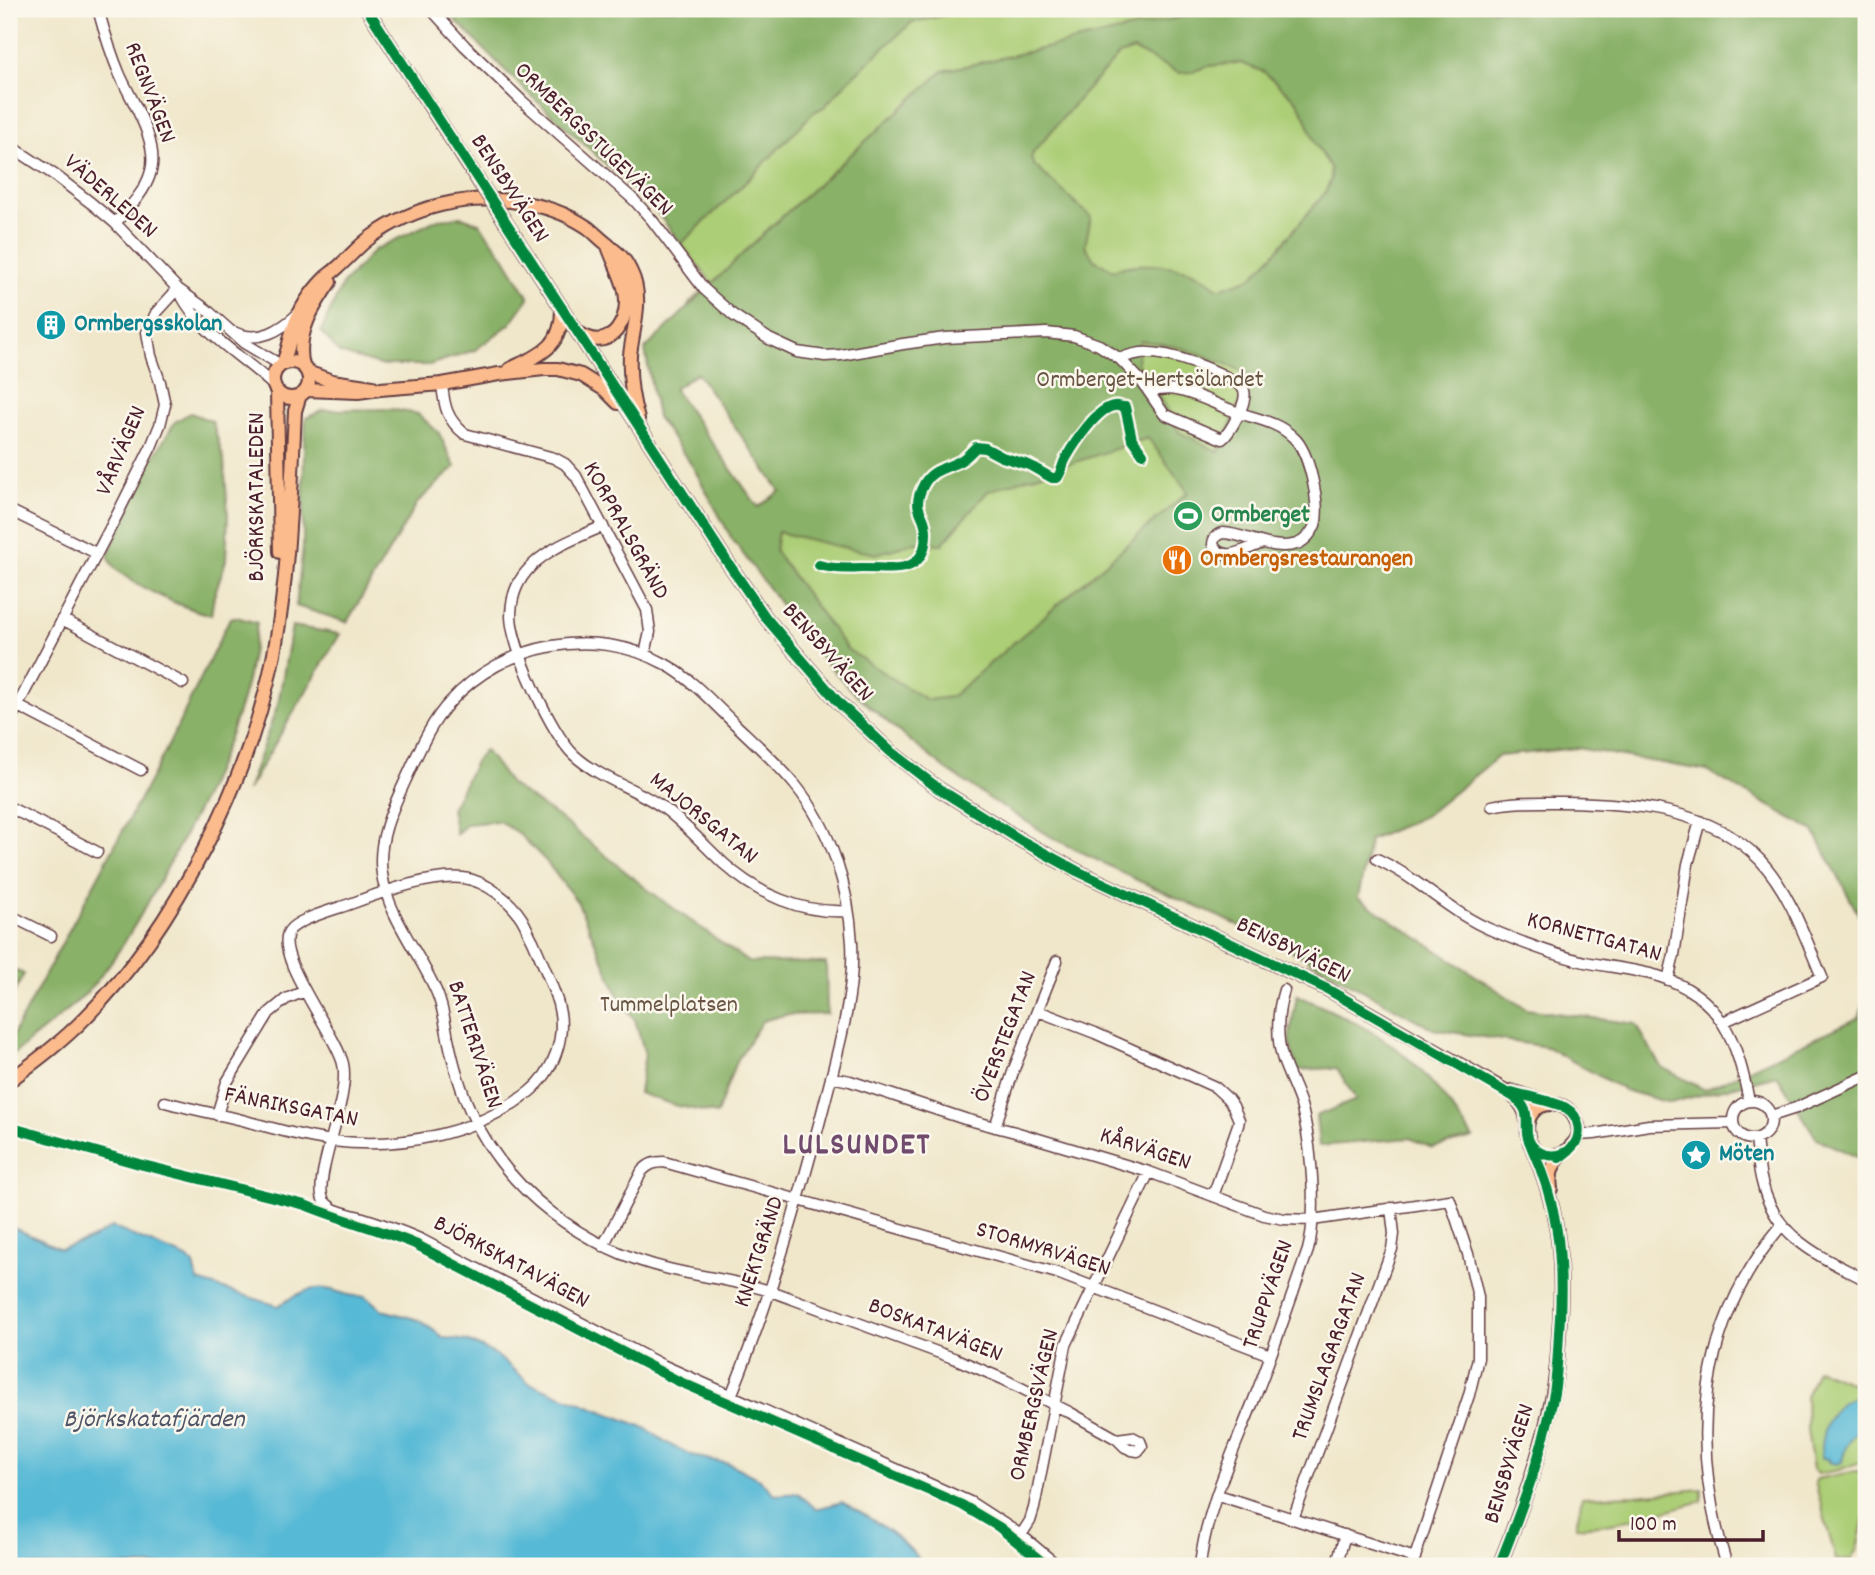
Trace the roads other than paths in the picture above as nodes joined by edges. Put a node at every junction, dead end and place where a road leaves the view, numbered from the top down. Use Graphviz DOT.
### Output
graph roads {
  1 [pos="98,9"];
  2 [pos="367,9"];
  3 [pos="431,9"];
  4 [pos="9,145"];
  5 [pos="115,223"];
  6 [pos="608,245"];
  7 [pos="337,269"];
  8 [pos="178,289"];
  9 [pos="562,309"];
  10 [pos="301,312"];
  11 [pos="228,329"];
  12 [pos="577,331"];
  13 [pos="1120,359"];
  14 [pos="281,364"];
  15 [pos="305,369"];
  16 [pos="499,374"];
  17 [pos="442,384"];
  18 [pos="380,388"];
  19 [pos="276,389"];
  20 [pos="1149,392"];
  21 [pos="303,393"];
  22 [pos="1239,413"];
  23 [pos="645,435"];
  24 [pos="9,510"];
  25 [pos="603,526"];
  26 [pos="1264,543"];
  27 [pos="96,552"];
  28 [pos="281,602"];
  29 [pos="62,619"];
  30 [pos="520,654"];
  31 [pos="645,654"];
  32 [pos="183,683"];
  33 [pos="18,705"];
  34 [pos="9,722"];
  35 [pos="141,770"];
  36 [pos="1492,806"];
  37 [pos="9,807"];
  38 [pos="1700,821"];
  39 [pos="97,852"];
  40 [pos="1377,859"];
  41 [pos="386,892"];
  42 [pos="848,911"];
  43 [pos="9,915"];
  44 [pos="51,936"];
  45 [pos="286,941"];
  46 [pos="1057,961"];
  47 [pos="1668,979"];
  48 [pos="1284,990"];
  49 [pos="305,991"];
  50 [pos="1038,1011"];
  51 [pos="1723,1023"];
  52 [pos="1866,1076"];
  53 [pos="831,1077"];
  54 [pos="1484,1079"];
  55 [pos="9,1081"];
  56 [pos="1749,1101"];
  57 [pos="165,1102"];
  58 [pos="1557,1105"];
  59 [pos="217,1115"];
  60 [pos="1771,1116"];
  61 [pos="477,1123"];
  62 [pos="1733,1123"];
  63 [pos="1527,1124"];
  64 [pos="995,1127"];
  65 [pos="1578,1135"];
  66 [pos="1756,1139"];
  67 [pos="331,1141"];
  68 [pos="1530,1143"];
  69 [pos="1566,1152"];
  70 [pos="1149,1172"];
  71 [pos="1213,1196"];
  72 [pos="799,1200"];
  73 [pos="1553,1205"];
  74 [pos="1391,1208"];
  75 [pos="1312,1220"];
  76 [pos="1782,1225"];
  77 [pos="603,1246"];
  78 [pos="1866,1280"];
  79 [pos="1094,1286"];
  80 [pos="771,1291"];
  81 [pos="1270,1355"];
  82 [pos="732,1396"];
  83 [pos="1055,1405"];
  84 [pos="1117,1439"];
  85 [pos="1218,1495"];
  86 [pos="1293,1519"];
  87 [pos="1021,1535"];
  88 [pos="1345,1535"];
  89 [pos="1413,1562"];
  90 [pos="1058,1566"];
  91 [pos="1199,1566"];
  92 [pos="1336,1566"];
  93 [pos="1499,1566"];
  94 [pos="1727,1566"];
  1 -- 5 [label="street, REGNVÄGEN"];
  2 -- 9 [label="main road, BENSBYVÄGEN, bridge"];
  3 -- 13 [label="street, ORMBERGSSTUGEVÄGEN"];
  4 -- 5 [label="street, VÄDERLEDEN"];
  5 -- 8 [label="street, VÄDERLEDEN"];
  6 -- 7 [label="main road"];
  6 -- 12 [label="main road"];
  6 -- 23 [label="main road"];
  7 -- 10 [label="main road"];
  7 -- 15 [label="main road"];
  8 -- 11 [label="street, VÄDERLEDEN"];
  8 -- 19 [label="street, VÄDERLEDEN"];
  8 -- 27 [label="street, VÅRVÄGEN"];
  9 -- 12 [label="main road, BENSBYVÄGEN"];
  9 -- 16 [label="main road"];
  10 -- 11 [label="street"];
  10 -- 14 [label="main road"];
  11 -- 14 [label="street, VÄDERLEDEN"];
  12 -- 23 [label="main road, BENSBYVÄGEN"];
  13 -- 20 [label="street, ORMBERGSSTUGEVÄGEN"];
  13 -- 22 [label="street"];
  14 -- 15 [label="main road"];
  14 -- 19 [label="main road"];
  15 -- 18 [label="main road"];
  15 -- 21 [label="main road"];
  16 -- 17 [label="main road"];
  16 -- 23 [label="main road"];
  17 -- 18 [label="main road"];
  17 -- 25 [label="street, KORPRALSGRÄND"];
  18 -- 21 [label="main road"];
  19 -- 21 [label="main road"];
  19 -- 28 [label="main road, BJÖRKSKATALEDEN"];
  20 -- 22 [label="street"];
  20 -- 22 [label="street, ORMBERGSSTUGEVÄGEN"];
  21 -- 28 [label="main road, BJÖRKSKATALEDEN"];
  22 -- 26 [label="street"];
  23 -- 54 [label="main road, BENSBYVÄGEN"];
  24 -- 27 [label="street"];
  25 -- 30 [label="street, MAJORSGATAN"];
  25 -- 31 [label="street, KORPRALSGRÄND"];
  27 -- 29 [label="street, VÅRVÄGEN"];
  28 -- 55 [label="main road, BJÖRKSKATALEDEN"];
  29 -- 32 [label="street"];
  29 -- 33 [label="street, VÅRVÄGEN"];
  30 -- 31 [label="street, BATTERIVÄGEN"];
  30 -- 41 [label="street, BATTERIVÄGEN"];
  30 -- 42 [label="street, MAJORSGATAN"];
  31 -- 42 [label="street, BATTERIVÄGEN"];
  33 -- 34 [label="street, VÅRVÄGEN"];
  33 -- 35 [label="street"];
  36 -- 38 [label="street"];
  37 -- 39 [label="street"];
  38 -- 47 [label="street"];
  38 -- 51 [label="street"];
  40 -- 47 [label="street, KORNETTGATAN"];
  41 -- 45 [label="street, FÄNRIKSGATAN"];
  41 -- 61 [label="street, BATTERIVÄGEN"];
  41 -- 61 [label="street, FÄNRIKSGATAN"];
  42 -- 53 [label="street, BATTERIVÄGEN"];
  43 -- 44 [label="street"];
  45 -- 49 [label="street, BJÖRKSKATAVÄGEN"];
  46 -- 50 [label="street, ÖVERSTEGATAN"];
  47 -- 51 [label="street, KORNETTGATAN"];
  48 -- 75 [label="street, TRUPPVÄGEN"];
  49 -- 59 [label="street"];
  49 -- 67 [label="street, BJÖRKSKATAVÄGEN"];
  50 -- 64 [label="street, ÖVERSTEGATAN"];
  50 -- 71 [label="street"];
  51 -- 56 [label="street, KORNETTGATAN"];
  52 -- 60 [label="street"];
  53 -- 64 [label="street, KÅRVÄGEN"];
  53 -- 72 [label="street, KNEKTGRÄND"];
  54 -- 58 [label="main road, BENSBYVÄGEN"];
  54 -- 63 [label="main road, BENSBYVÄGEN"];
  56 -- 60 [label="street"];
  56 -- 62 [label="street"];
  57 -- 59 [label="street, FÄNRIKSGATAN"];
  58 -- 63 [label="main road"];
  58 -- 65 [label="main road"];
  59 -- 67 [label="street, FÄNRIKSGATAN"];
  60 -- 66 [label="street"];
  61 -- 67 [label="street, FÄNRIKSGATAN"];
  61 -- 77 [label="street, BATTERIVÄGEN"];
  62 -- 65 [label="street"];
  62 -- 66 [label="street"];
  63 -- 68 [label="main road"];
  64 -- 70 [label="street, KÅRVÄGEN"];
  65 -- 69 [label="main road"];
  66 -- 76 [label="street"];
  67 -- 82 [label="street, BJÖRKSKATAVÄGEN"];
  68 -- 69 [label="main road"];
  68 -- 73 [label="main road, BENSBYVÄGEN"];
  69 -- 73 [label="main road, BENSBYVÄGEN"];
  70 -- 71 [label="street, KÅRVÄGEN"];
  70 -- 79 [label="street, ORMBERGSVÄGEN"];
  71 -- 75 [label="street, KÅRVÄGEN"];
  72 -- 77 [label="street, STORMYRVÄGEN"];
  72 -- 79 [label="street, STORMYRVÄGEN"];
  72 -- 80 [label="street, KNEKTGRÄND"];
  73 -- 93 [label="main road, BENSBYVÄGEN"];
  74 -- 75 [label="street, KÅRVÄGEN"];
  74 -- 86 [label="street, TRUMSLAGARGATAN"];
  74 -- 89 [label="street, KÅRVÄGEN"];
  75 -- 81 [label="street, TRUPPVÄGEN"];
  76 -- 78 [label="street"];
  76 -- 94 [label="street"];
  77 -- 80 [label="street, BATTERIVÄGEN"];
  79 -- 81 [label="street, STORMYRVÄGEN"];
  79 -- 83 [label="street, ORMBERGSVÄGEN"];
  80 -- 82 [label="street, KNEKTGRÄND"];
  80 -- 83 [label="street, BOSKATAVÄGEN"];
  81 -- 85 [label="street, TRUPPVÄGEN"];
  82 -- 87 [label="street, BJÖRKSKATAVÄGEN"];
  83 -- 84 [label="street, BOSKATAVÄGEN"];
  83 -- 87 [label="street, ORMBERGSVÄGEN"];
  85 -- 86 [label="street"];
  85 -- 91 [label="street, TRUPPVÄGEN"];
  86 -- 88 [label="street"];
  87 -- 90 [label="street, BJÖRKSKATAVÄGEN"];
  88 -- 89 [label="street"];
  88 -- 92 [label="street"];
}
